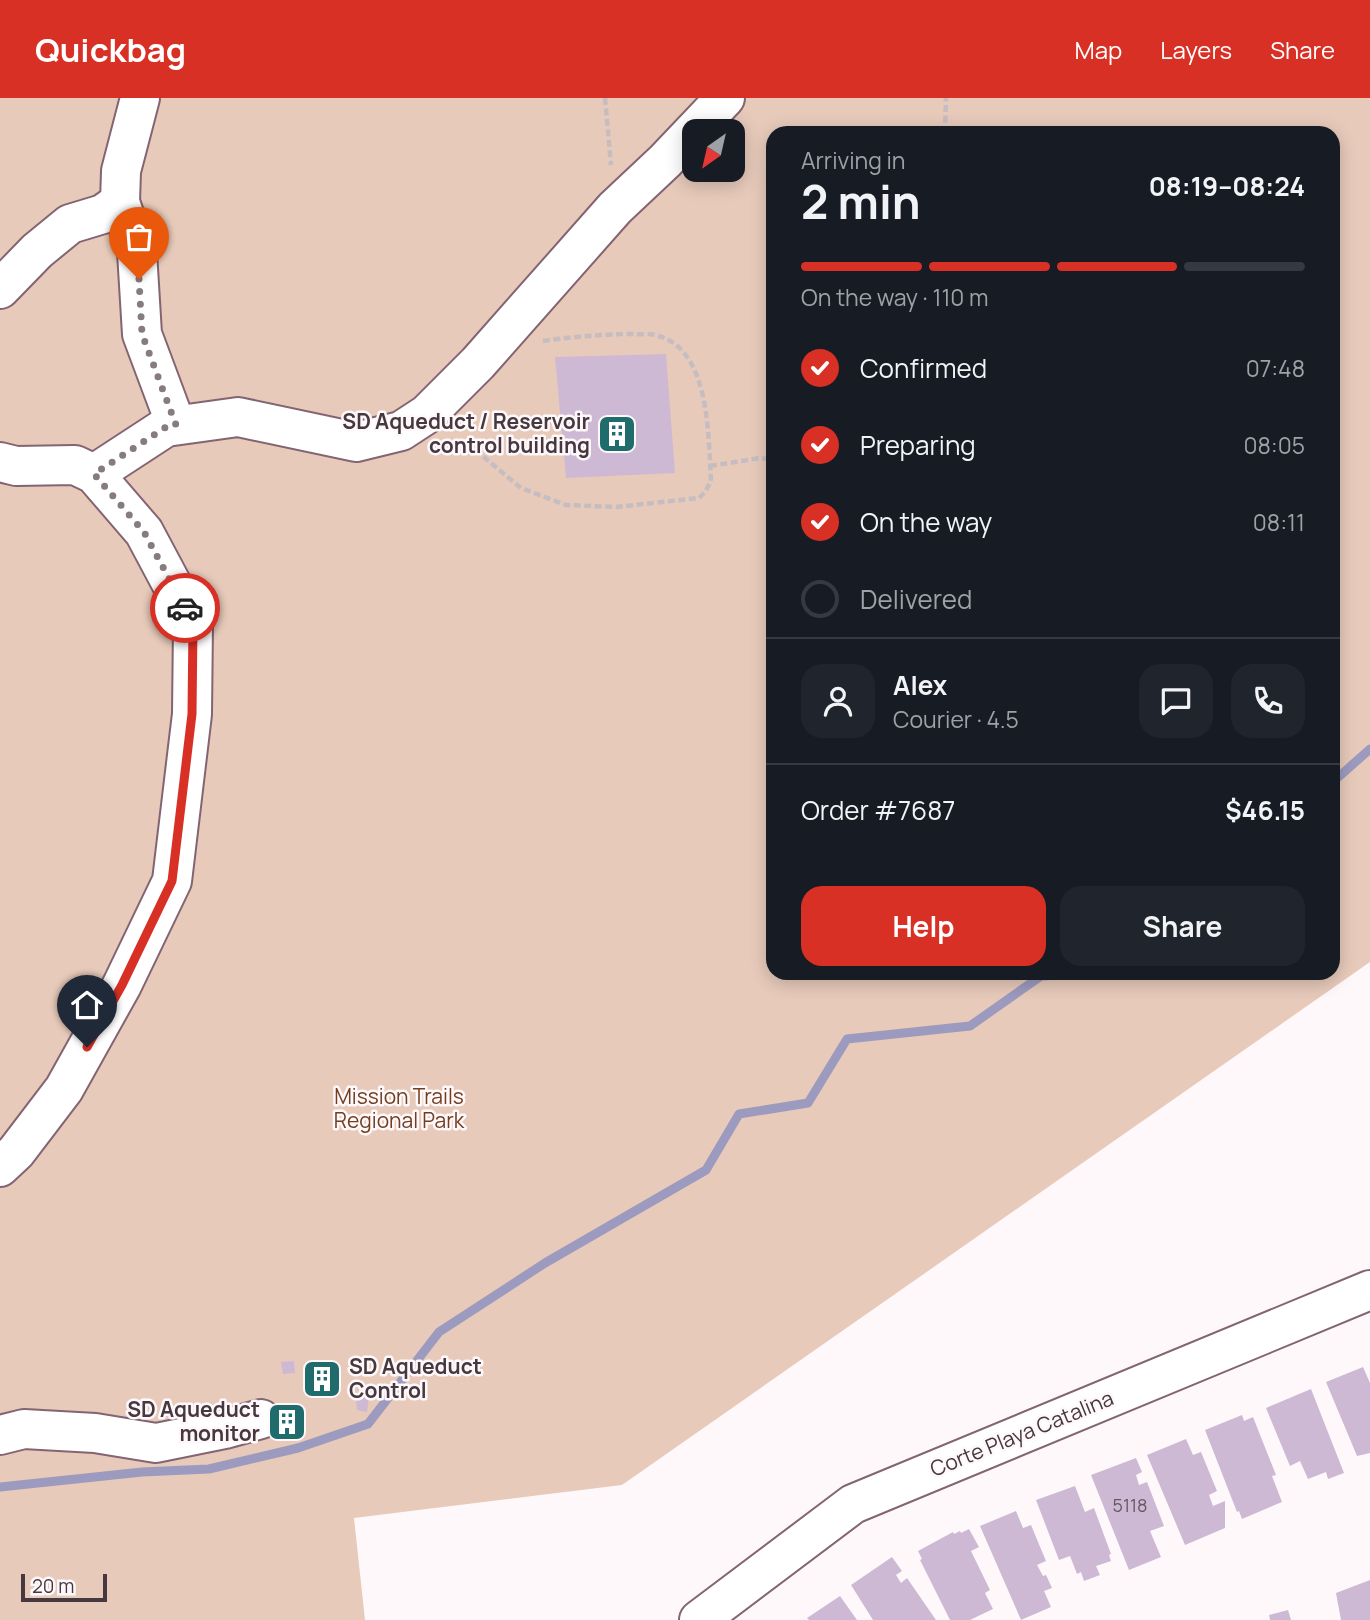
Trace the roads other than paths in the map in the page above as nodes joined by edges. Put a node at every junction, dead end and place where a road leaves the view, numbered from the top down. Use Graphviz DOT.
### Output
graph roads {
  1 [pos="140,98"];
  2 [pos="725,98"];
  3 [pos="120,202"];
  4 [pos="0,289"];
  5 [pos="176,425"];
  6 [pos="0,462"];
  7 [pos="94,474"];
  8 [pos="0,1167"];
  9 [pos="1370,1290"];
  10 [pos="261,1419"];
  11 [pos="0,1435"];
  12 [pos="723,1613"];
  1 -- 3 [label="street"];
  2 -- 5 [label="street"];
  3 -- 4 [label="street"];
  3 -- 5 [label="street"];
  5 -- 7 [label="street"];
  6 -- 7 [label="street"];
  7 -- 8 [label="street"];
  9 -- 12 [label="street, Corte Playa Catalina"];
  10 -- 11 [label="street"];
}
